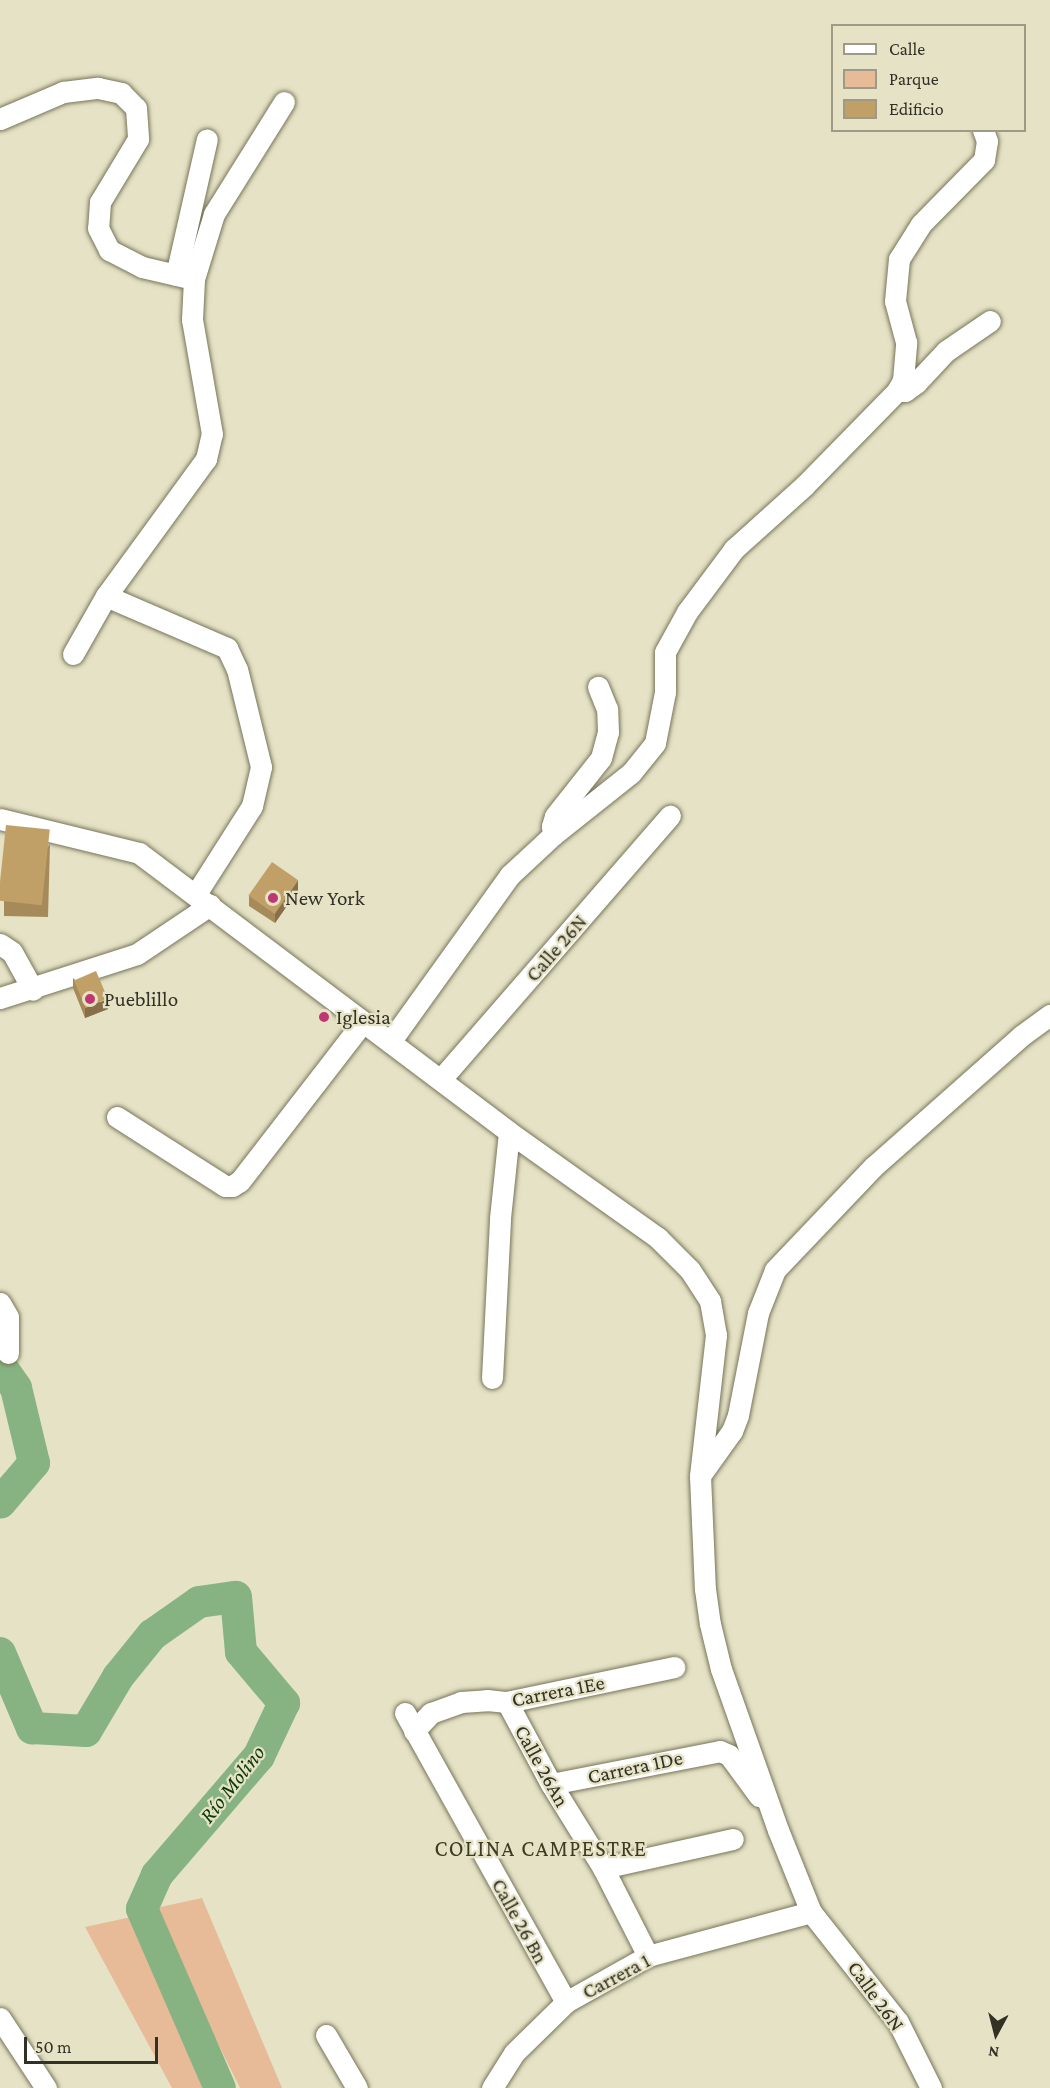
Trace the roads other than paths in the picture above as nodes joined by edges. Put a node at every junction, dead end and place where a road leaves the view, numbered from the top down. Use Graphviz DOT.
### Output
graph roads {
  1 [pos="284,102"];
  2 [pos="0,118"];
  3 [pos="984,132"];
  4 [pos="207,138"];
  5 [pos="185,277"];
  6 [pos="990,321"];
  7 [pos="897,391"];
  8 [pos="106,596"];
  9 [pos="73,654"];
  10 [pos="598,687"];
  11 [pos="670,816"];
  12 [pos="0,819"];
  13 [pos="553,835"];
  14 [pos="203,899"];
  15 [pos="0,944"];
  16 [pos="33,990"];
  17 [pos="0,998"];
  18 [pos="1050,1015"];
  19 [pos="363,1022"];
  20 [pos="390,1042"];
  21 [pos="441,1079"];
  22 [pos="117,1117"];
  23 [pos="509,1132"];
  24 [pos="0,1303"];
  25 [pos="8,1353"];
  26 [pos="492,1378"];
  27 [pos="699,1476"];
  28 [pos="674,1667"];
  29 [pos="507,1702"];
  30 [pos="410,1722"];
  31 [pos="551,1784"];
  32 [pos="774,1816"];
  33 [pos="733,1839"];
  34 [pos="603,1868"];
  35 [pos="811,1912"];
  36 [pos="648,1956"];
  37 [pos="566,2002"];
  38 [pos="0,2018"];
  39 [pos="326,2035"];
  40 [pos="46,2088"];
  41 [pos="357,2088"];
  42 [pos="492,2088"];
  43 [pos="931,2088"];
  1 -- 5 [label="street"];
  2 -- 5 [label="street"];
  3 -- 7 [label="street"];
  4 -- 5 [label="street"];
  5 -- 8 [label="street"];
  6 -- 7 [label="street"];
  7 -- 13 [label="street"];
  8 -- 9 [label="street"];
  8 -- 14 [label="street"];
  10 -- 13 [label="street"];
  11 -- 21 [label="street, Calle 26N"];
  12 -- 14 [label="street"];
  13 -- 20 [label="street"];
  14 -- 16 [label="street"];
  14 -- 19 [label="street"];
  15 -- 16 [label="street"];
  16 -- 17 [label="street"];
  18 -- 27 [label="street"];
  19 -- 20 [label="street"];
  19 -- 22 [label="street"];
  20 -- 21 [label="street"];
  21 -- 23 [label="street"];
  23 -- 26 [label="street"];
  23 -- 27 [label="street"];
  24 -- 25 [label="street"];
  27 -- 32 [label="street"];
  28 -- 29 [label="street, Carrera 1Ee"];
  29 -- 30 [label="street, Carrera 1Ee"];
  29 -- 31 [label="street, Calle 26An"];
  30 -- 37 [label="street, Calle 26 Bn"];
  31 -- 32 [label="street, Carrera 1De"];
  31 -- 34 [label="street, Calle 26An"];
  32 -- 35 [label="street, Calle 26N"];
  33 -- 34 [label="street"];
  34 -- 36 [label="street, Calle 26An"];
  35 -- 36 [label="street, Carrera 1"];
  35 -- 43 [label="street, Calle 26N"];
  36 -- 37 [label="street, Carrera 1"];
  37 -- 42 [label="street, Carrera 1"];
  38 -- 40 [label="street"];
  39 -- 41 [label="street"];
}
